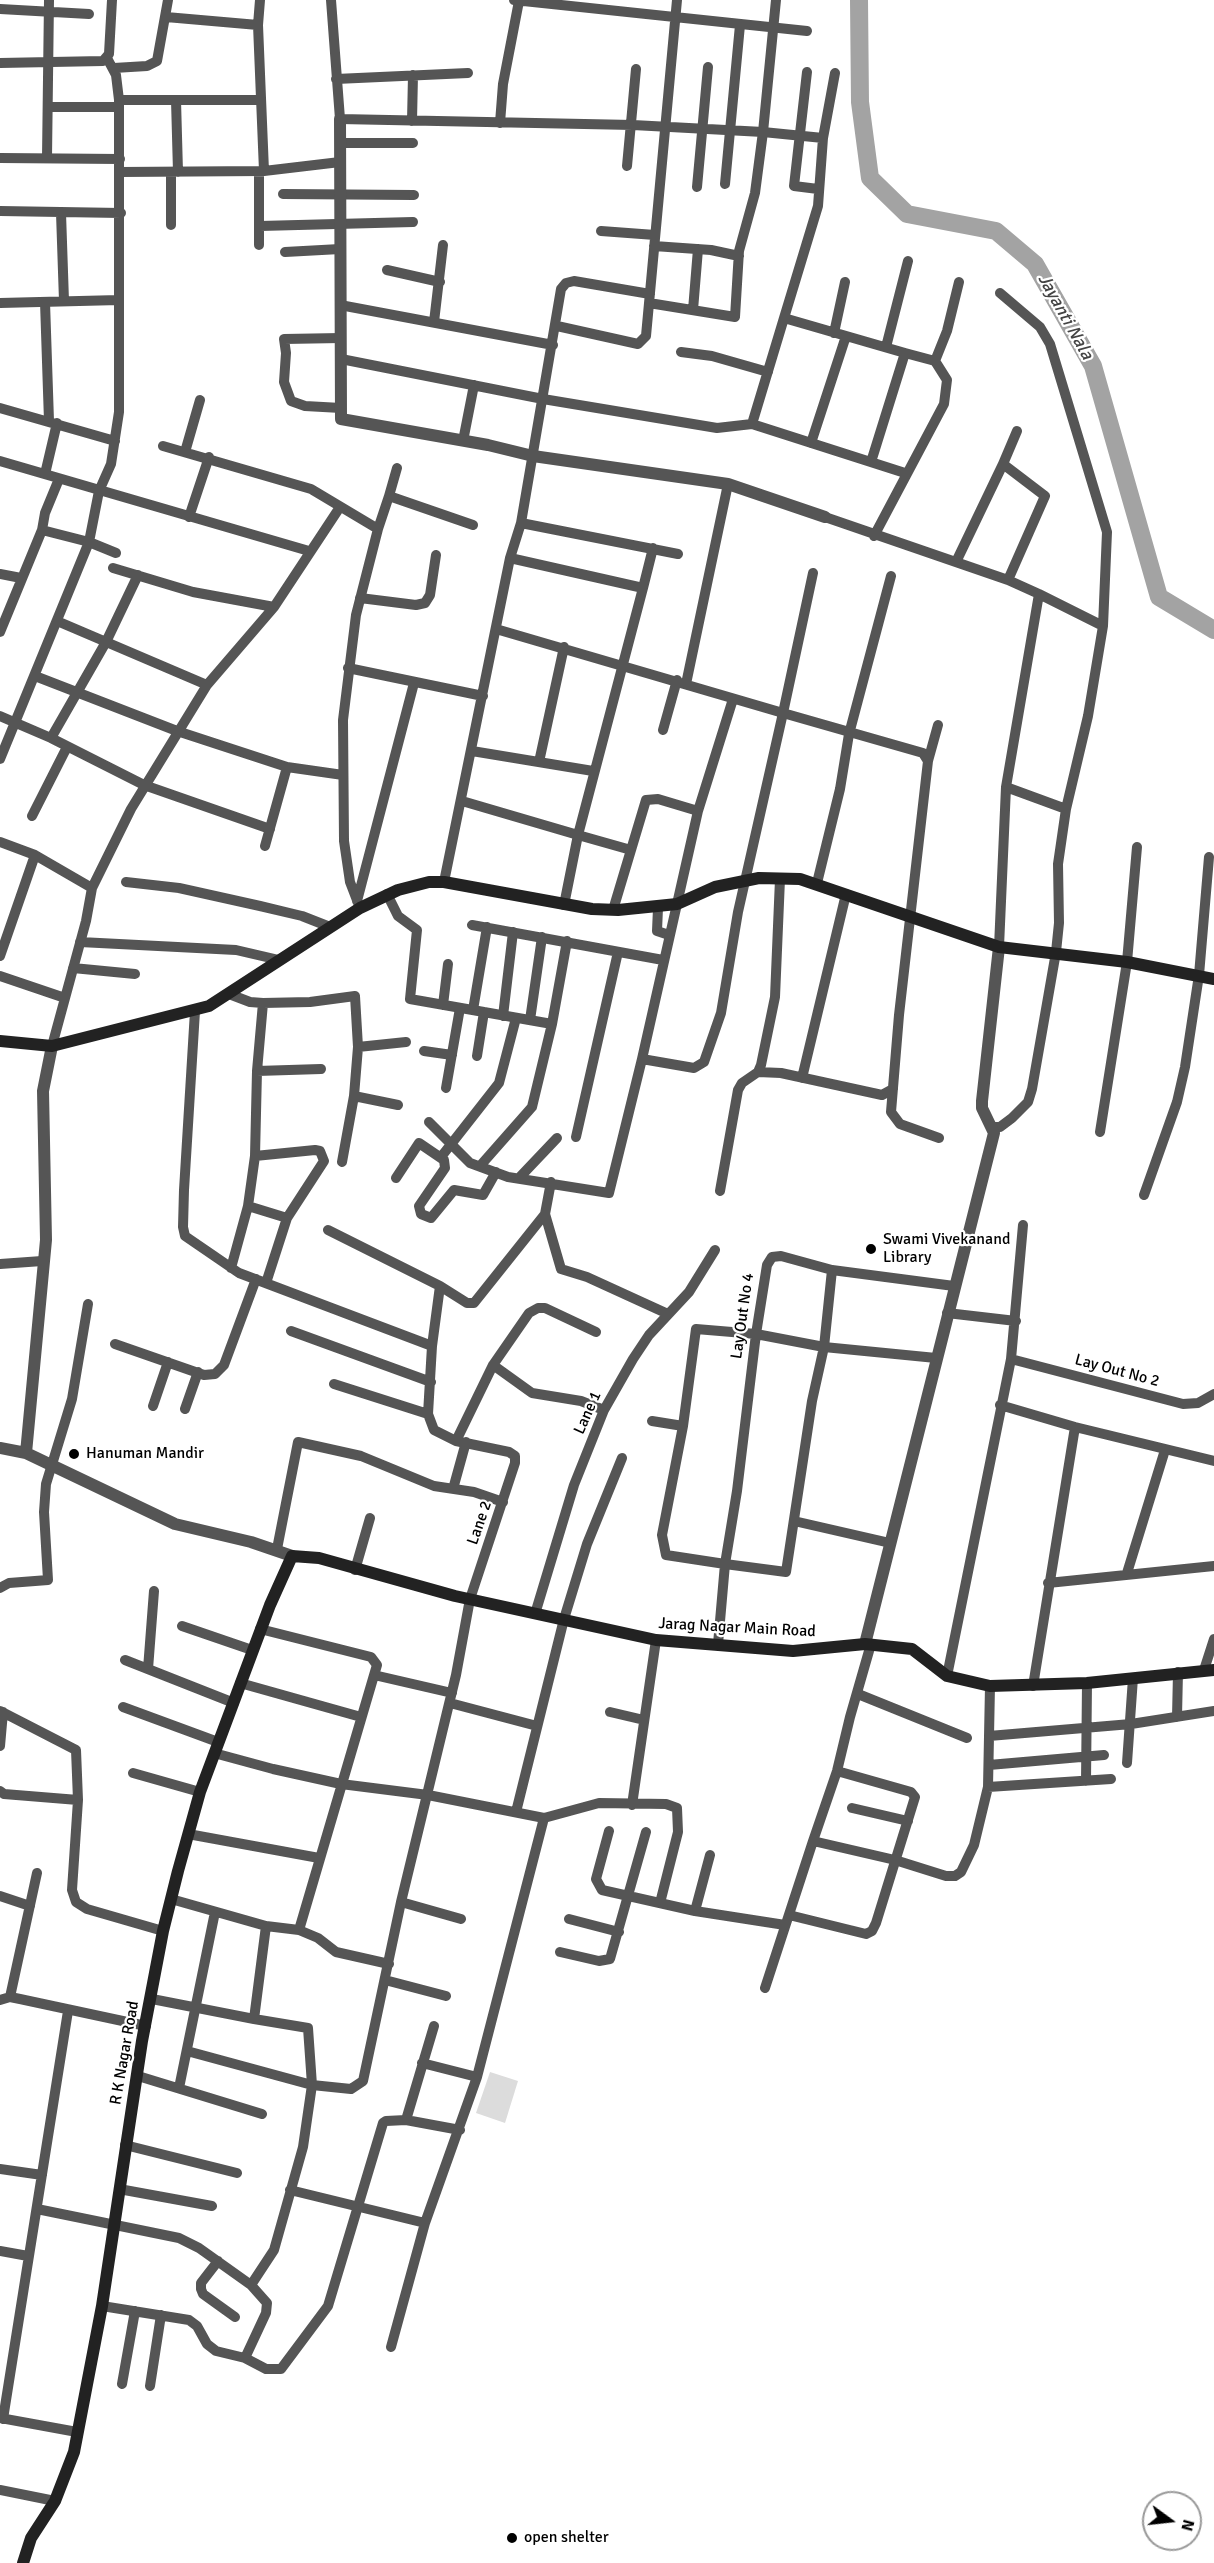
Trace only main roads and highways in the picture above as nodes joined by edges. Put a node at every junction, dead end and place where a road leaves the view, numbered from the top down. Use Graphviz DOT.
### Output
graph roads {
  1 [pos="1214,979"];
  2 [pos="0,1041"];
  3 [pos="292,1556"];
  4 [pos="1209,1670"];
  5 [pos="23,2563"];
  1 -- 2 [label="main road"];
  3 -- 4 [label="main road, Jarag Nagar Main Road"];
  3 -- 5 [label="main road, R K Nagar Road"];
}
